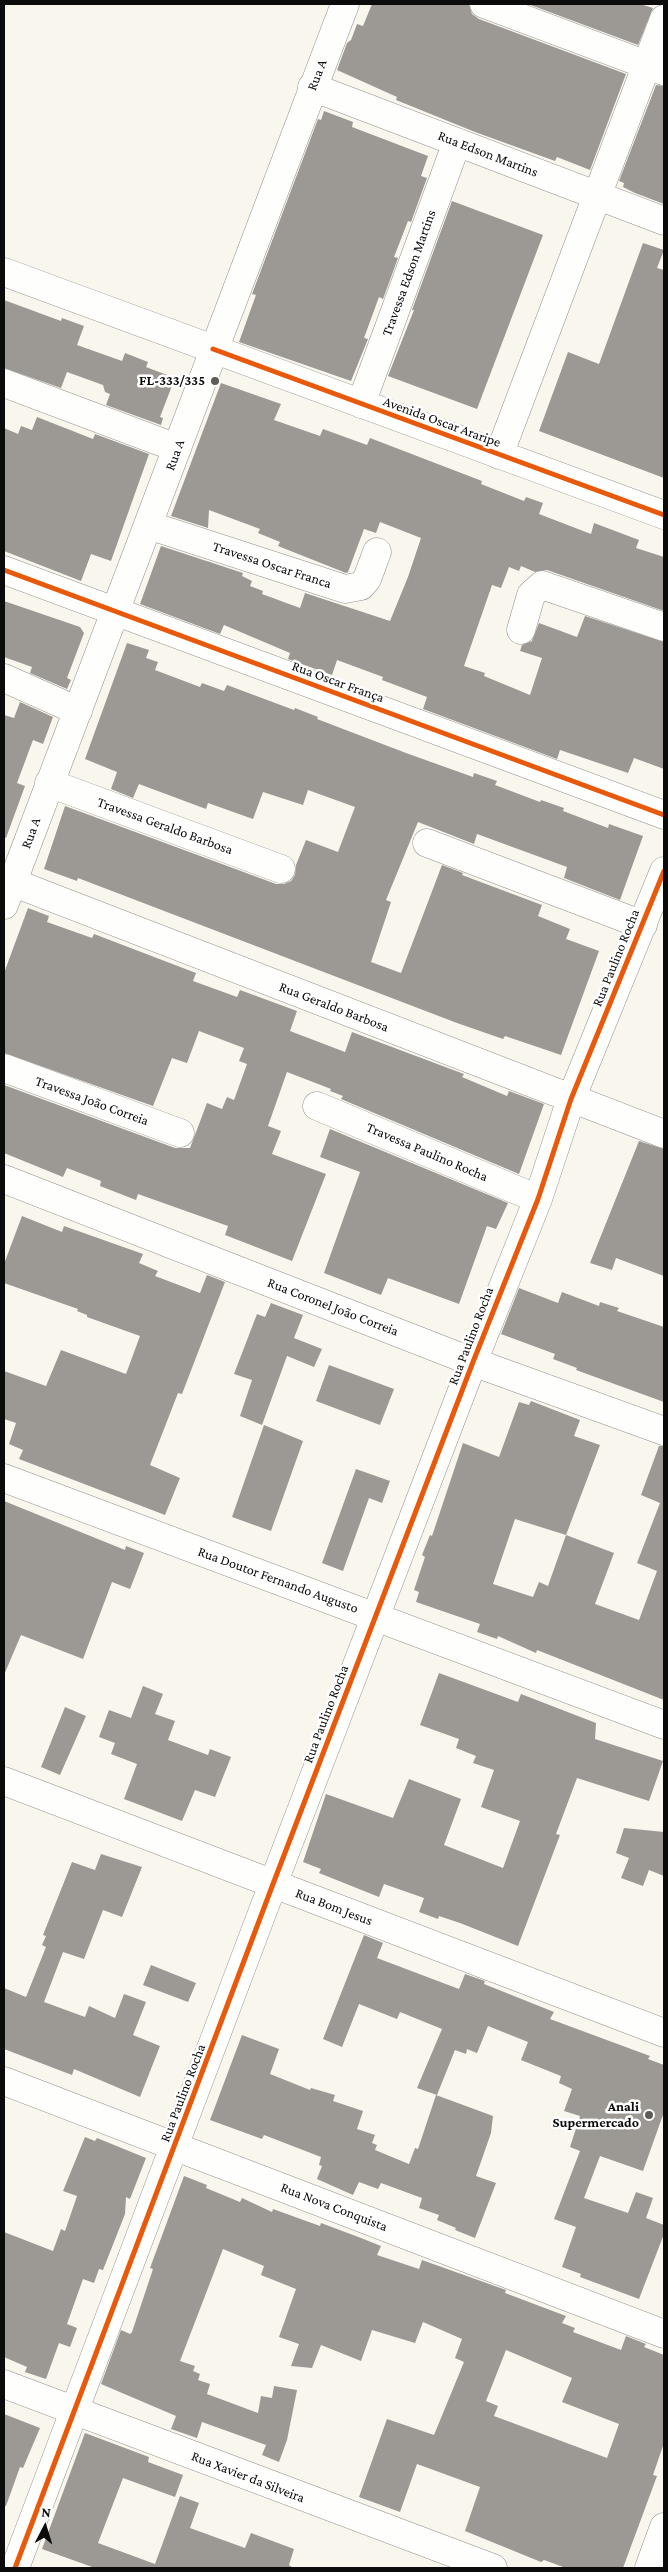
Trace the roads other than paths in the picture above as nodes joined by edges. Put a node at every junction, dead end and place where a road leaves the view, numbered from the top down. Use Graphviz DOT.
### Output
graph roads {
  1 [pos="345,4"];
  2 [pos="484,4"];
  3 [pos="664,20"];
  4 [pos="656,68"];
  5 [pos="312,86"];
  6 [pos="457,142"];
  7 [pos="598,194"];
  8 [pos="664,221"];
  9 [pos="4,272"];
  10 [pos="213,349"];
  11 [pos="4,383"];
  12 [pos="361,404"];
  13 [pos="177,448"];
  14 [pos="500,455"];
  15 [pos="664,515"];
  16 [pos="148,525"];
  17 [pos="377,552"];
  18 [pos="4,570"];
  19 [pos="114,612"];
  20 [pos="664,627"];
  21 [pos="521,630"];
  22 [pos="4,678"];
  23 [pos="78,711"];
  24 [pos="49,783"];
  25 [pos="664,815"];
  26 [pos="428,843"];
  27 [pos="281,869"];
  28 [pos="664,871"];
  29 [pos="7,889"];
  30 [pos="642,925"];
  31 [pos="4,1068"];
  32 [pos="571,1099"];
  33 [pos="317,1106"];
  34 [pos="180,1133"];
  35 [pos="664,1134"];
  36 [pos="4,1179"];
  37 [pos="538,1199"];
  38 [pos="473,1362"];
  39 [pos="664,1431"];
  40 [pos="4,1478"];
  41 [pos="376,1616"];
  42 [pos="664,1725"];
  43 [pos="4,1781"];
  44 [pos="273,1884"];
  45 [pos="664,2033"];
  46 [pos="4,2081"];
  47 [pos="175,2146"];
  48 [pos="664,2334"];
  49 [pos="4,2384"];
  50 [pos="73,2411"];
  51 [pos="664,2526"];
  52 [pos="16,2568"];
  53 [pos="493,2568"];
  54 [pos="650,2568"];
  1 -- 5 [label="street, Rua A"];
  2 -- 4 [label="street"];
  3 -- 4 [label="street"];
  4 -- 7 [label="street"];
  5 -- 6 [label="street, Rua Edson Martins"];
  5 -- 10 [label="street, Rua A"];
  6 -- 7 [label="street, Rua Edson Martins"];
  6 -- 12 [label="street, Travessa Edson Martins"];
  7 -- 8 [label="street, Rua Edson Martins"];
  7 -- 14 [label="street"];
  9 -- 10 [label="street, Avenida Oscar Araripe"];
  10 -- 12 [label="street, Avenida Oscar Araripe"];
  10 -- 13 [label="street, Rua A"];
  11 -- 13 [label="street"];
  12 -- 14 [label="street, Avenida Oscar Araripe"];
  13 -- 16 [label="street, Rua A"];
  14 -- 15 [label="street, Avenida Oscar Araripe"];
  16 -- 17 [label="street, Travessa Oscar Franca"];
  16 -- 19 [label="street, Rua A"];
  18 -- 19 [label="street, Rua Oscar França"];
  19 -- 23 [label="street, Rua A"];
  19 -- 25 [label="street, Rua Oscar França"];
  20 -- 21 [label="street"];
  22 -- 23 [label="street"];
  23 -- 24 [label="street, Rua A"];
  24 -- 27 [label="street, Travessa Geraldo Barbosa"];
  24 -- 29 [label="street, Rua A"];
  26 -- 30 [label="street"];
  28 -- 30 [label="street, Rua Paulino Rocha"];
  29 -- 32 [label="street, Rua Geraldo Barbosa"];
  30 -- 32 [label="street, Rua Paulino Rocha"];
  31 -- 34 [label="street, Travessa João Correia"];
  32 -- 35 [label="street, Rua Geraldo Barbosa"];
  32 -- 37 [label="street, Rua Paulino Rocha"];
  33 -- 37 [label="street, Travessa Paulino Rocha"];
  36 -- 38 [label="street, Rua Coronel João Correia"];
  37 -- 38 [label="street, Rua Paulino Rocha"];
  38 -- 39 [label="street, Rua Coronel João Correia"];
  38 -- 41 [label="street, Rua Paulino Rocha"];
  40 -- 41 [label="street, Rua Doutor Fernando Augusto"];
  41 -- 42 [label="street, Rua Doutor Fernando Augusto"];
  41 -- 44 [label="street, Rua Paulino Rocha"];
  43 -- 44 [label="street, Rua Bom Jesus"];
  44 -- 45 [label="street, Rua Bom Jesus"];
  44 -- 47 [label="street, Rua Paulino Rocha"];
  46 -- 47 [label="street, Rua Nova Conquista"];
  47 -- 48 [label="street, Rua Nova Conquista"];
  47 -- 50 [label="street, Rua Paulino Rocha"];
  49 -- 50 [label="street, Rua Xavier da Silveira"];
  50 -- 52 [label="street, Rua Paulino Rocha"];
  50 -- 53 [label="street, Rua Xavier da Silveira"];
  51 -- 54 [label="street"];
}
